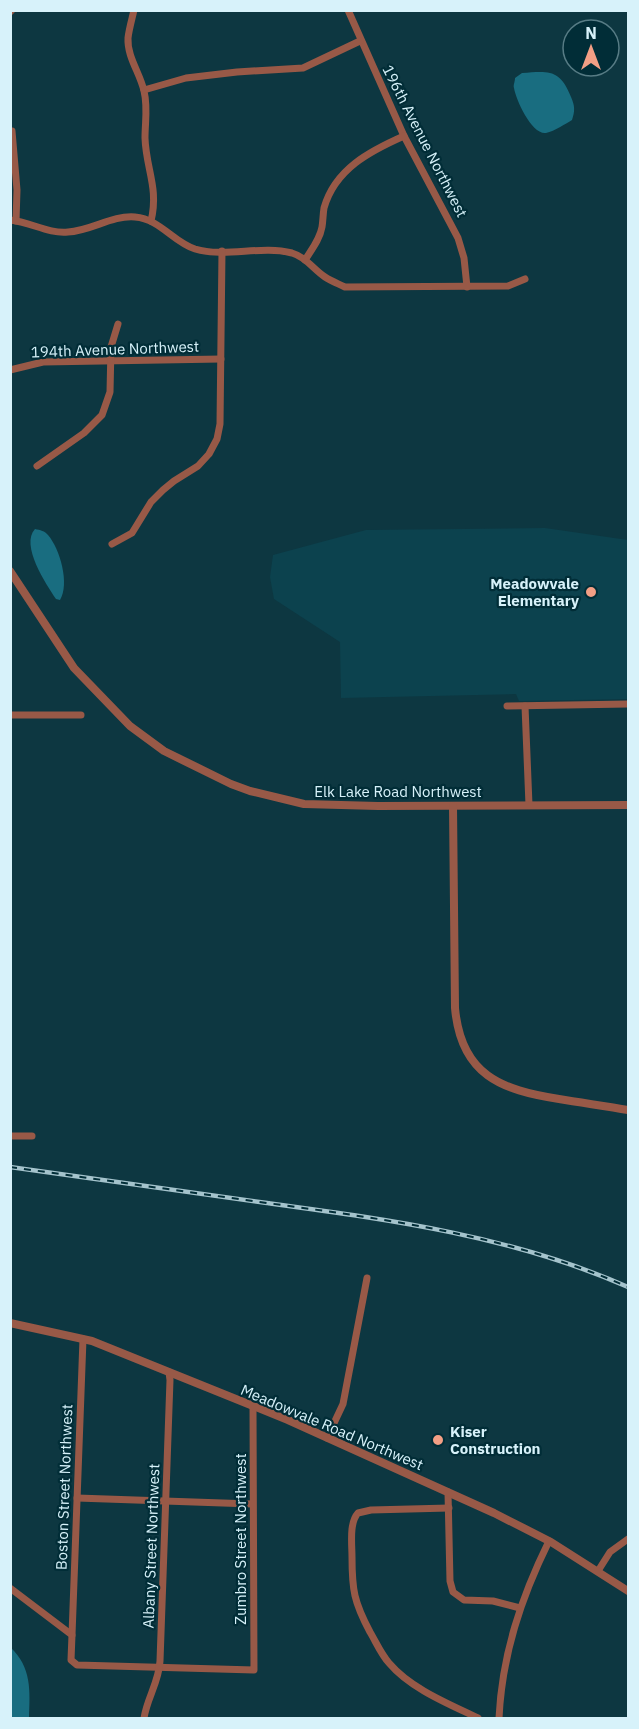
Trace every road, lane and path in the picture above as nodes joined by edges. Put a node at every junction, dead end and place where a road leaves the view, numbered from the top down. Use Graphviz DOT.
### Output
graph roads {
  1 [pos="134,10"];
  2 [pos="348,10"];
  3 [pos="360,41"];
  4 [pos="144,90"];
  5 [pos="12,131"];
  6 [pos="404,136"];
  7 [pos="13,220"];
  8 [pos="151,221"];
  9 [pos="222,251"];
  10 [pos="305,260"];
  11 [pos="525,279"];
  12 [pos="467,287"];
  13 [pos="118,324"];
  14 [pos="221,359"];
  15 [pos="111,361"];
  16 [pos="10,370"];
  17 [pos="37,466"];
  18 [pos="112,543"];
  19 [pos="10,571"];
  20 [pos="628,704"];
  21 [pos="507,706"];
  22 [pos="525,706"];
  23 [pos="10,715"];
  24 [pos="81,715"];
  25 [pos="529,805"];
  26 [pos="628,805"];
  27 [pos="453,806"];
  28 [pos="628,1110"];
  29 [pos="10,1136"];
  30 [pos="32,1136"];
  31 [pos="367,1278"];
  32 [pos="10,1323"];
  33 [pos="83,1339"];
  34 [pos="169,1372"];
  35 [pos="253,1407"];
  36 [pos="327,1438"];
  37 [pos="448,1492"];
  38 [pos="77,1498"];
  39 [pos="166,1502"];
  40 [pos="252,1504"];
  41 [pos="449,1508"];
  42 [pos="628,1539"];
  43 [pos="549,1541"];
  44 [pos="598,1571"];
  45 [pos="10,1588"];
  46 [pos="628,1591"];
  47 [pos="520,1608"];
  48 [pos="72,1635"];
  49 [pos="160,1668"];
  50 [pos="144,1719"];
  51 [pos="478,1719"];
  52 [pos="500,1719"];
  1 -- 4 [label="street"];
  2 -- 3 [label="street, 196th Avenue Northwest"];
  3 -- 4 [label="street"];
  3 -- 6 [label="street, 196th Avenue Northwest"];
  4 -- 8 [label="street"];
  5 -- 7 [label="street"];
  6 -- 10 [label="street"];
  6 -- 12 [label="street, 196th Avenue Northwest"];
  7 -- 8 [label="street"];
  8 -- 9 [label="street"];
  9 -- 10 [label="street"];
  9 -- 14 [label="street"];
  10 -- 12 [label="street"];
  11 -- 12 [label="street"];
  13 -- 15 [label="street"];
  14 -- 15 [label="street, 194th Avenue Northwest"];
  14 -- 18 [label="street"];
  15 -- 16 [label="street, 194th Avenue Northwest"];
  15 -- 17 [label="street"];
  19 -- 27 [label="street, Elk Lake Road Northwest"];
  20 -- 22 [label="street"];
  21 -- 22 [label="street"];
  22 -- 25 [label="street"];
  23 -- 24 [label="street"];
  25 -- 26 [label="street, Elk Lake Road Northwest"];
  25 -- 27 [label="street, Elk Lake Road Northwest"];
  27 -- 28 [label="street"];
  29 -- 30 [label="street"];
  31 -- 36 [label="street"];
  32 -- 33 [label="street, Meadowvale Road Northwest"];
  33 -- 34 [label="street, Meadowvale Road Northwest"];
  33 -- 38 [label="street, Boston Street Northwest"];
  34 -- 35 [label="street, Meadowvale Road Northwest"];
  34 -- 39 [label="street, Albany Street Northwest"];
  35 -- 36 [label="street, Meadowvale Road Northwest"];
  35 -- 40 [label="street, Zumbro Street Northwest"];
  36 -- 37 [label="street, Meadowvale Road Northwest"];
  37 -- 41 [label="street"];
  37 -- 43 [label="street, Meadowvale Road Northwest"];
  38 -- 39 [label="street"];
  38 -- 48 [label="street, Boston Street Northwest"];
  39 -- 40 [label="street"];
  39 -- 49 [label="street, Albany Street Northwest"];
  40 -- 49 [label="street, Zumbro Street Northwest"];
  41 -- 47 [label="street"];
  41 -- 51 [label="street"];
  42 -- 44 [label="street"];
  43 -- 44 [label="street, Meadowvale Road Northwest"];
  43 -- 47 [label="street"];
  44 -- 46 [label="street, Meadowvale Road Northwest"];
  45 -- 48 [label="street"];
  47 -- 52 [label="street"];
  48 -- 49 [label="street, Boston Street Northwest"];
  49 -- 50 [label="street, Albany Street Northwest"];
}
